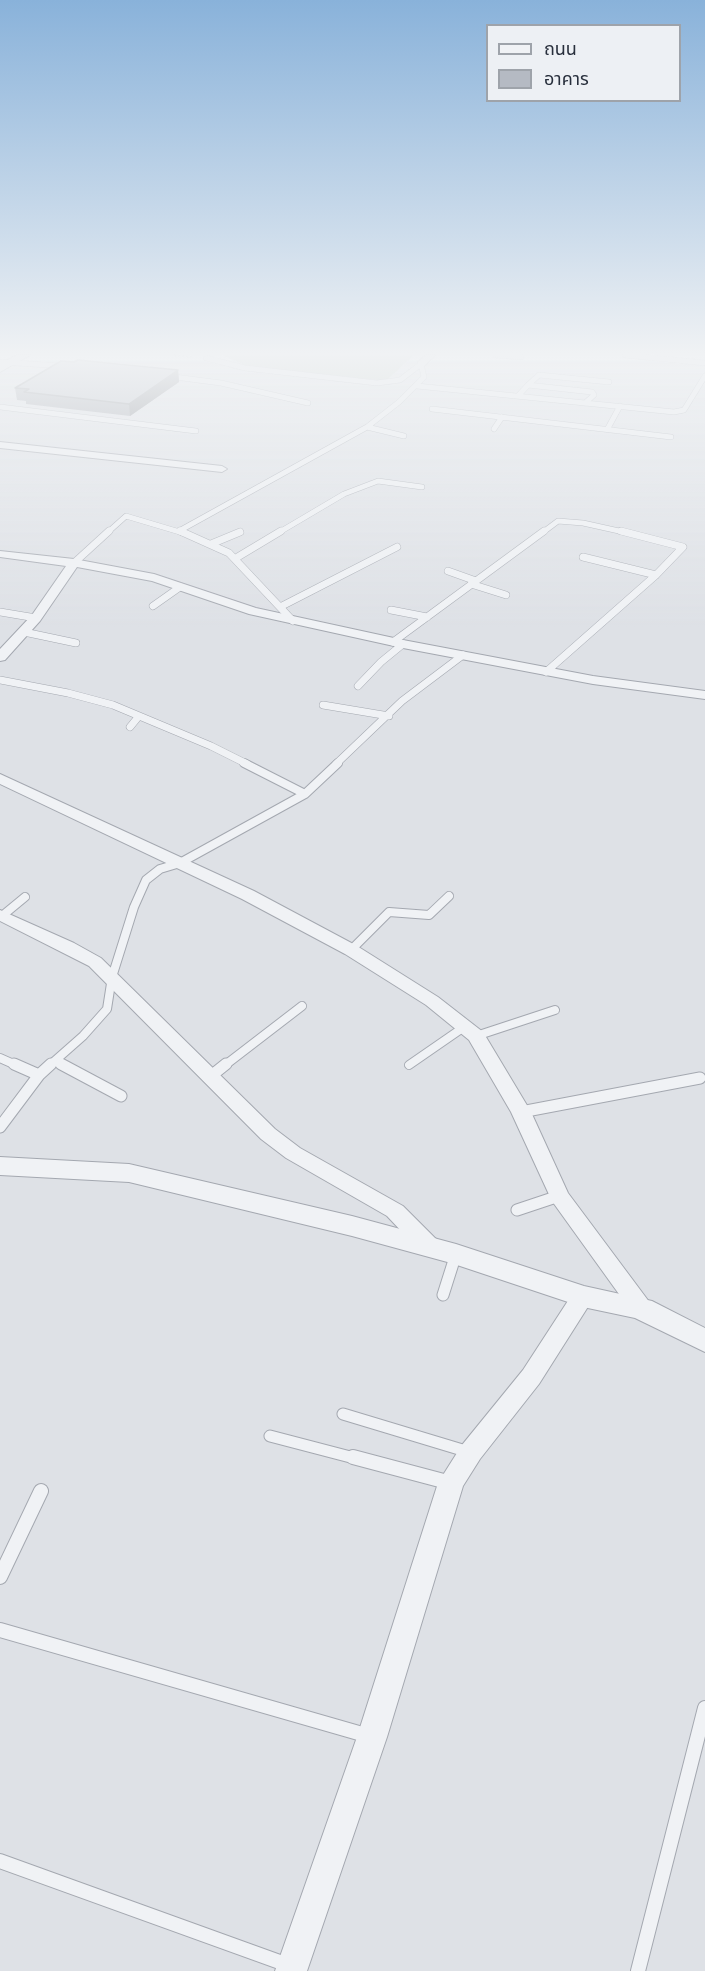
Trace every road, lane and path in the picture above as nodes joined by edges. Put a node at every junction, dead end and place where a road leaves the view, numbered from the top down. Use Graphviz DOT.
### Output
graph roads {
  1 [pos="18,447"];
  2 [pos="329,447"];
  3 [pos="222,469"];
  4 [pos="422,488"];
  5 [pos="178,531"];
  6 [pos="240,531"];
  7 [pos="211,544"];
  8 [pos="397,547"];
  9 [pos="0,554"];
  10 [pos="583,557"];
  11 [pos="236,558"];
  12 [pos="74,563"];
  13 [pos="448,571"];
  14 [pos="656,575"];
  15 [pos="473,583"];
  16 [pos="180,587"];
  17 [pos="506,596"];
  18 [pos="153,606"];
  19 [pos="280,607"];
  20 [pos="391,610"];
  21 [pos="0,612"];
  22 [pos="427,617"];
  23 [pos="36,618"];
  24 [pos="293,621"];
  25 [pos="24,632"];
  26 [pos="76,643"];
  27 [pos="398,643"];
  28 [pos="463,655"];
  29 [pos="0,657"];
  30 [pos="546,672"];
  31 [pos="0,680"];
  32 [pos="358,686"];
  33 [pos="705,694"];
  34 [pos="322,705"];
  35 [pos="139,716"];
  36 [pos="388,716"];
  37 [pos="130,727"];
  38 [pos="0,778"];
  39 [pos="305,794"];
  40 [pos="180,863"];
  41 [pos="449,896"];
  42 [pos="24,897"];
  43 [pos="1,915"];
  44 [pos="351,950"];
  45 [pos="112,977"];
  46 [pos="302,1006"];
  47 [pos="555,1010"];
  48 [pos="470,1032"];
  49 [pos="0,1058"];
  50 [pos="55,1061"];
  51 [pos="409,1065"];
  52 [pos="39,1075"];
  53 [pos="211,1076"];
  54 [pos="700,1078"];
  55 [pos="122,1096"];
  56 [pos="521,1112"];
  57 [pos="0,1127"];
  58 [pos="0,1166"];
  59 [pos="559,1196"];
  60 [pos="518,1210"];
  61 [pos="429,1246"];
  62 [pos="456,1254"];
  63 [pos="443,1295"];
  64 [pos="583,1296"];
  65 [pos="642,1309"];
  66 [pos="705,1341"];
  67 [pos="343,1414"];
  68 [pos="270,1436"];
  69 [pos="471,1452"];
  70 [pos="450,1483"];
  71 [pos="41,1491"];
  72 [pos="0,1577"];
  73 [pos="0,1630"];
  74 [pos="705,1708"];
  75 [pos="372,1737"];
  76 [pos="0,1861"];
  77 [pos="292,1969"];
  78 [pos="638,1971"];
  1 -- 3 [label="street"];
  2 -- 5 [label="lane"];
  4 -- 11 [label="lane"];
  5 -- 7 [label="lane"];
  5 -- 12 [label="lane"];
  6 -- 7 [label="lane"];
  7 -- 11 [label="lane"];
  8 -- 19 [label="lane"];
  9 -- 12 [label="street"];
  10 -- 14 [label="lane"];
  11 -- 19 [label="lane"];
  12 -- 16 [label="street"];
  12 -- 23 [label="street"];
  13 -- 15 [label="lane"];
  14 -- 15 [label="lane"];
  14 -- 30 [label="lane"];
  15 -- 17 [label="lane"];
  15 -- 22 [label="lane"];
  16 -- 18 [label="lane"];
  16 -- 24 [label="street"];
  19 -- 24 [label="lane"];
  20 -- 22 [label="lane"];
  21 -- 23 [label="lane"];
  22 -- 27 [label="lane"];
  23 -- 25 [label="street"];
  24 -- 27 [label="street"];
  25 -- 26 [label="lane"];
  25 -- 29 [label="street"];
  27 -- 28 [label="street"];
  27 -- 32 [label="lane"];
  28 -- 30 [label="street"];
  28 -- 36 [label="lane"];
  30 -- 33 [label="street"];
  31 -- 35 [label="lane"];
  34 -- 36 [label="lane"];
  35 -- 37 [label="lane"];
  35 -- 39 [label="lane"];
  36 -- 39 [label="lane"];
  38 -- 40 [label="street"];
  39 -- 40 [label="lane"];
  40 -- 44 [label="street"];
  40 -- 45 [label="lane"];
  41 -- 44 [label="lane"];
  42 -- 43 [label="lane"];
  43 -- 45 [label="street"];
  44 -- 48 [label="street"];
  45 -- 50 [label="lane"];
  45 -- 53 [label="street"];
  46 -- 53 [label="lane"];
  47 -- 48 [label="lane"];
  48 -- 51 [label="lane"];
  48 -- 56 [label="street"];
  49 -- 52 [label="lane"];
  50 -- 52 [label="lane"];
  50 -- 55 [label="lane"];
  52 -- 57 [label="lane"];
  53 -- 61 [label="street"];
  54 -- 56 [label="lane"];
  56 -- 59 [label="street"];
  58 -- 61 [label="street"];
  59 -- 60 [label="lane"];
  59 -- 65 [label="street"];
  61 -- 62 [label="street"];
  62 -- 63 [label="lane"];
  62 -- 64 [label="street"];
  64 -- 65 [label="street"];
  64 -- 69 [label="street"];
  65 -- 66 [label="street"];
  67 -- 69 [label="lane"];
  68 -- 70 [label="lane"];
  69 -- 70 [label="street"];
  70 -- 75 [label="street"];
  71 -- 72 [label="lane"];
  73 -- 75 [label="lane"];
  74 -- 78 [label="lane"];
  75 -- 77 [label="street"];
  76 -- 77 [label="lane"];
}
